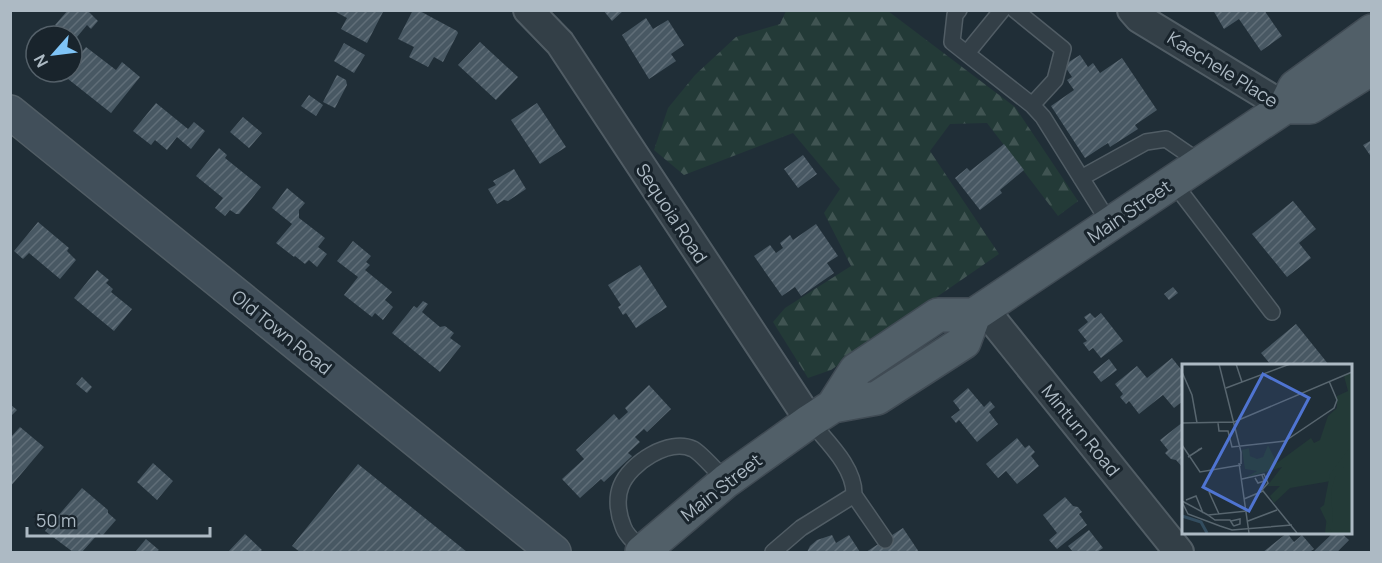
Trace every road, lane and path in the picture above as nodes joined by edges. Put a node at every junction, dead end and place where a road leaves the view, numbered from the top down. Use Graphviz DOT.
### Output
graph roads {
  1 [pos="528,10"];
  2 [pos="959,10"];
  3 [pos="1002,10"];
  4 [pos="1015,10"];
  5 [pos="1132,10"];
  6 [pos="1371,31"];
  7 [pos="967,54"];
  8 [pos="1371,68"];
  9 [pos="1032,105"];
  10 [pos="1285,107"];
  11 [pos="10,112"];
  12 [pos="1201,163"];
  13 [pos="1081,178"];
  14 [pos="1173,182"];
  15 [pos="1110,224"];
  16 [pos="978,312"];
  17 [pos="1272,312"];
  18 [pos="821,413"];
  19 [pos="726,481"];
  20 [pos="854,495"];
  21 [pos="885,540"];
  22 [pos="554,552"];
  23 [pos="643,552"];
  24 [pos="773,552"];
  25 [pos="1179,552"];
  1 -- 18 [label="street, Sequoia Road"];
  2 -- 7 [label="lane"];
  3 -- 7 [label="lane"];
  4 -- 9 [label="lane"];
  5 -- 10 [label="street, Kaechele Place"];
  6 -- 10 [label="main road, Main Street"];
  7 -- 9 [label="lane"];
  8 -- 10 [label="main road, Main Street"];
  9 -- 13 [label="lane"];
  10 -- 12 [label="main road, Main Street"];
  11 -- 22 [label="main road, Old Town Road"];
  12 -- 13 [label="lane"];
  12 -- 14 [label="main road, Main Street"];
  13 -- 15 [label="lane"];
  14 -- 15 [label="main road, Main Street"];
  14 -- 17 [label="lane"];
  15 -- 16 [label="main road, Main Street"];
  16 -- 18 [label="main road, Main Street"];
  16 -- 25 [label="street, Minturn Road"];
  18 -- 19 [label="main road, Main Street"];
  18 -- 20 [label="lane"];
  19 -- 23 [label="main road, Main Street"];
  19 -- 23 [label="lane"];
  20 -- 21 [label="lane"];
  20 -- 24 [label="lane"];
}
